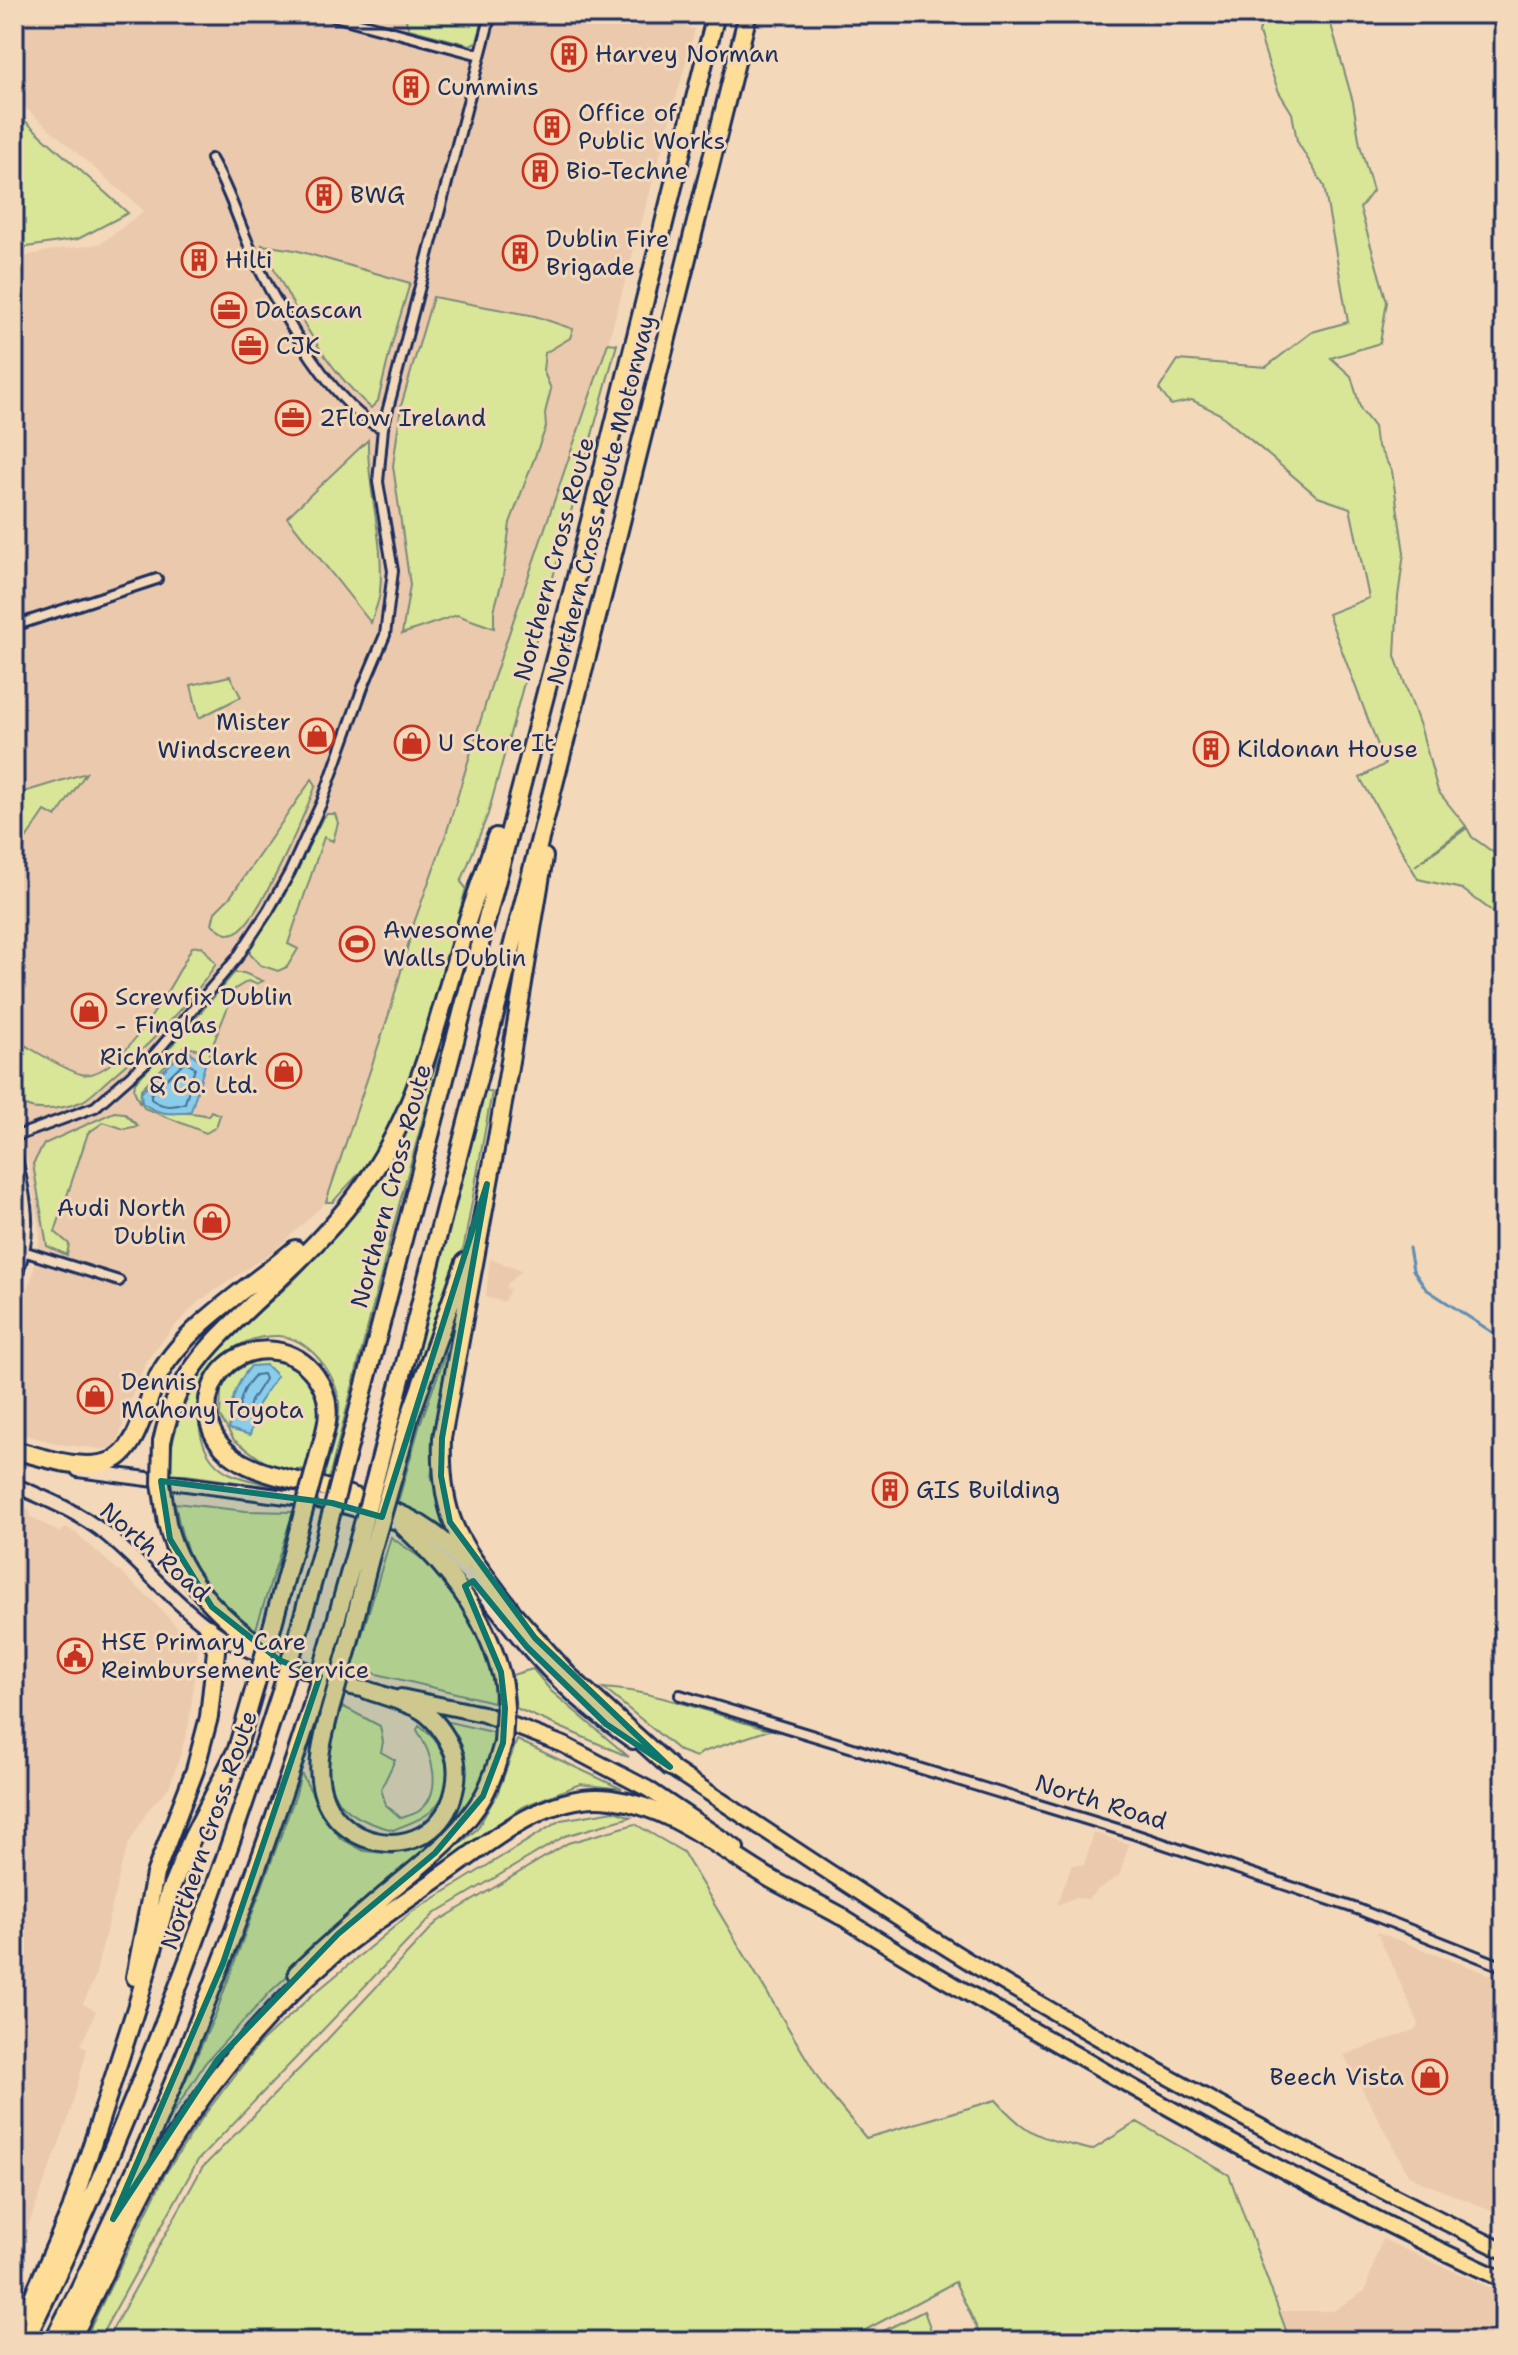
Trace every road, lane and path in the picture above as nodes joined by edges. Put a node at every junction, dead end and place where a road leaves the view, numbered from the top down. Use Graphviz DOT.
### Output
graph roads {
  1 [pos="326,14"];
  2 [pos="491,14"];
  3 [pos="716,14"];
  4 [pos="748,14"];
  5 [pos="480,55"];
  6 [pos="211,159"];
  7 [pos="383,428"];
  8 [pos="157,579"];
  9 [pos="14,626"];
  10 [pos="539,711"];
  11 [pos="559,765"];
  12 [pos="14,1137"];
  13 [pos="14,1145"];
  14 [pos="487,1184"];
  15 [pos="351,1202"];
  16 [pos="26,1252"];
  17 [pos="119,1281"];
  18 [pos="14,1282"];
  19 [pos="14,1450"];
  20 [pos="386,1473"];
  21 [pos="14,1485"];
  22 [pos="401,1520"];
  23 [pos="362,1560"];
  24 [pos="511,1610"];
  25 [pos="208,1628"];
  26 [pos="279,1660"];
  27 [pos="367,1690"];
  28 [pos="680,1695"];
  29 [pos="670,1767"];
  30 [pos="841,1916"];
  31 [pos="1504,1967"];
  32 [pos="126,2034"];
  33 [pos="113,2219"];
  34 [pos="1504,2249"];
  35 [pos="1504,2280"];
  36 [pos="14,2340"];
  37 [pos="25,2341"];
  38 [pos="53,2341"];
  39 [pos="70,2341"];
  1 -- 5 [label="street"];
  2 -- 5 [label="street"];
  3 -- 10 [label="highway, Northern Cross Route"];
  4 -- 11 [label="highway, Northern Cross Route Motorway"];
  5 -- 7 [label="street"];
  6 -- 7 [label="street"];
  7 -- 12 [label="street"];
  8 -- 9 [label="street"];
  10 -- 15 [label="highway"];
  10 -- 37 [label="highway, Northern Cross Route, bridge"];
  11 -- 14 [label="highway"];
  11 -- 20 [label="highway"];
  13 -- 16 [label="street"];
  14 -- 20 [label="highway"];
  14 -- 24 [label="highway"];
  15 -- 19 [label="highway"];
  15 -- 26 [label="highway, bridge"];
  16 -- 17 [label="street"];
  16 -- 18 [label="street"];
  19 -- 22 [label="main road, North Road"];
  20 -- 23 [label="highway, bridge"];
  21 -- 25 [label="main road, North Road"];
  22 -- 24 [label="highway"];
  22 -- 29 [label="main road, North Road"];
  22 -- 32 [label="highway, bridge"];
  22 -- 33 [label="highway, bridge"];
  23 -- 27 [label="highway, bridge"];
  23 -- 33 [label="highway, bridge"];
  24 -- 29 [label="highway"];
  25 -- 26 [label="main road, North Road"];
  25 -- 32 [label="highway"];
  26 -- 27 [label="highway, North Road"];
  27 -- 30 [label="highway, North Road"];
  28 -- 31 [label="street, North Road"];
  29 -- 34 [label="highway"];
  30 -- 35 [label="highway, North Road"];
  30 -- 39 [label="highway"];
  32 -- 36 [label="highway"];
  33 -- 38 [label="highway"];
}
